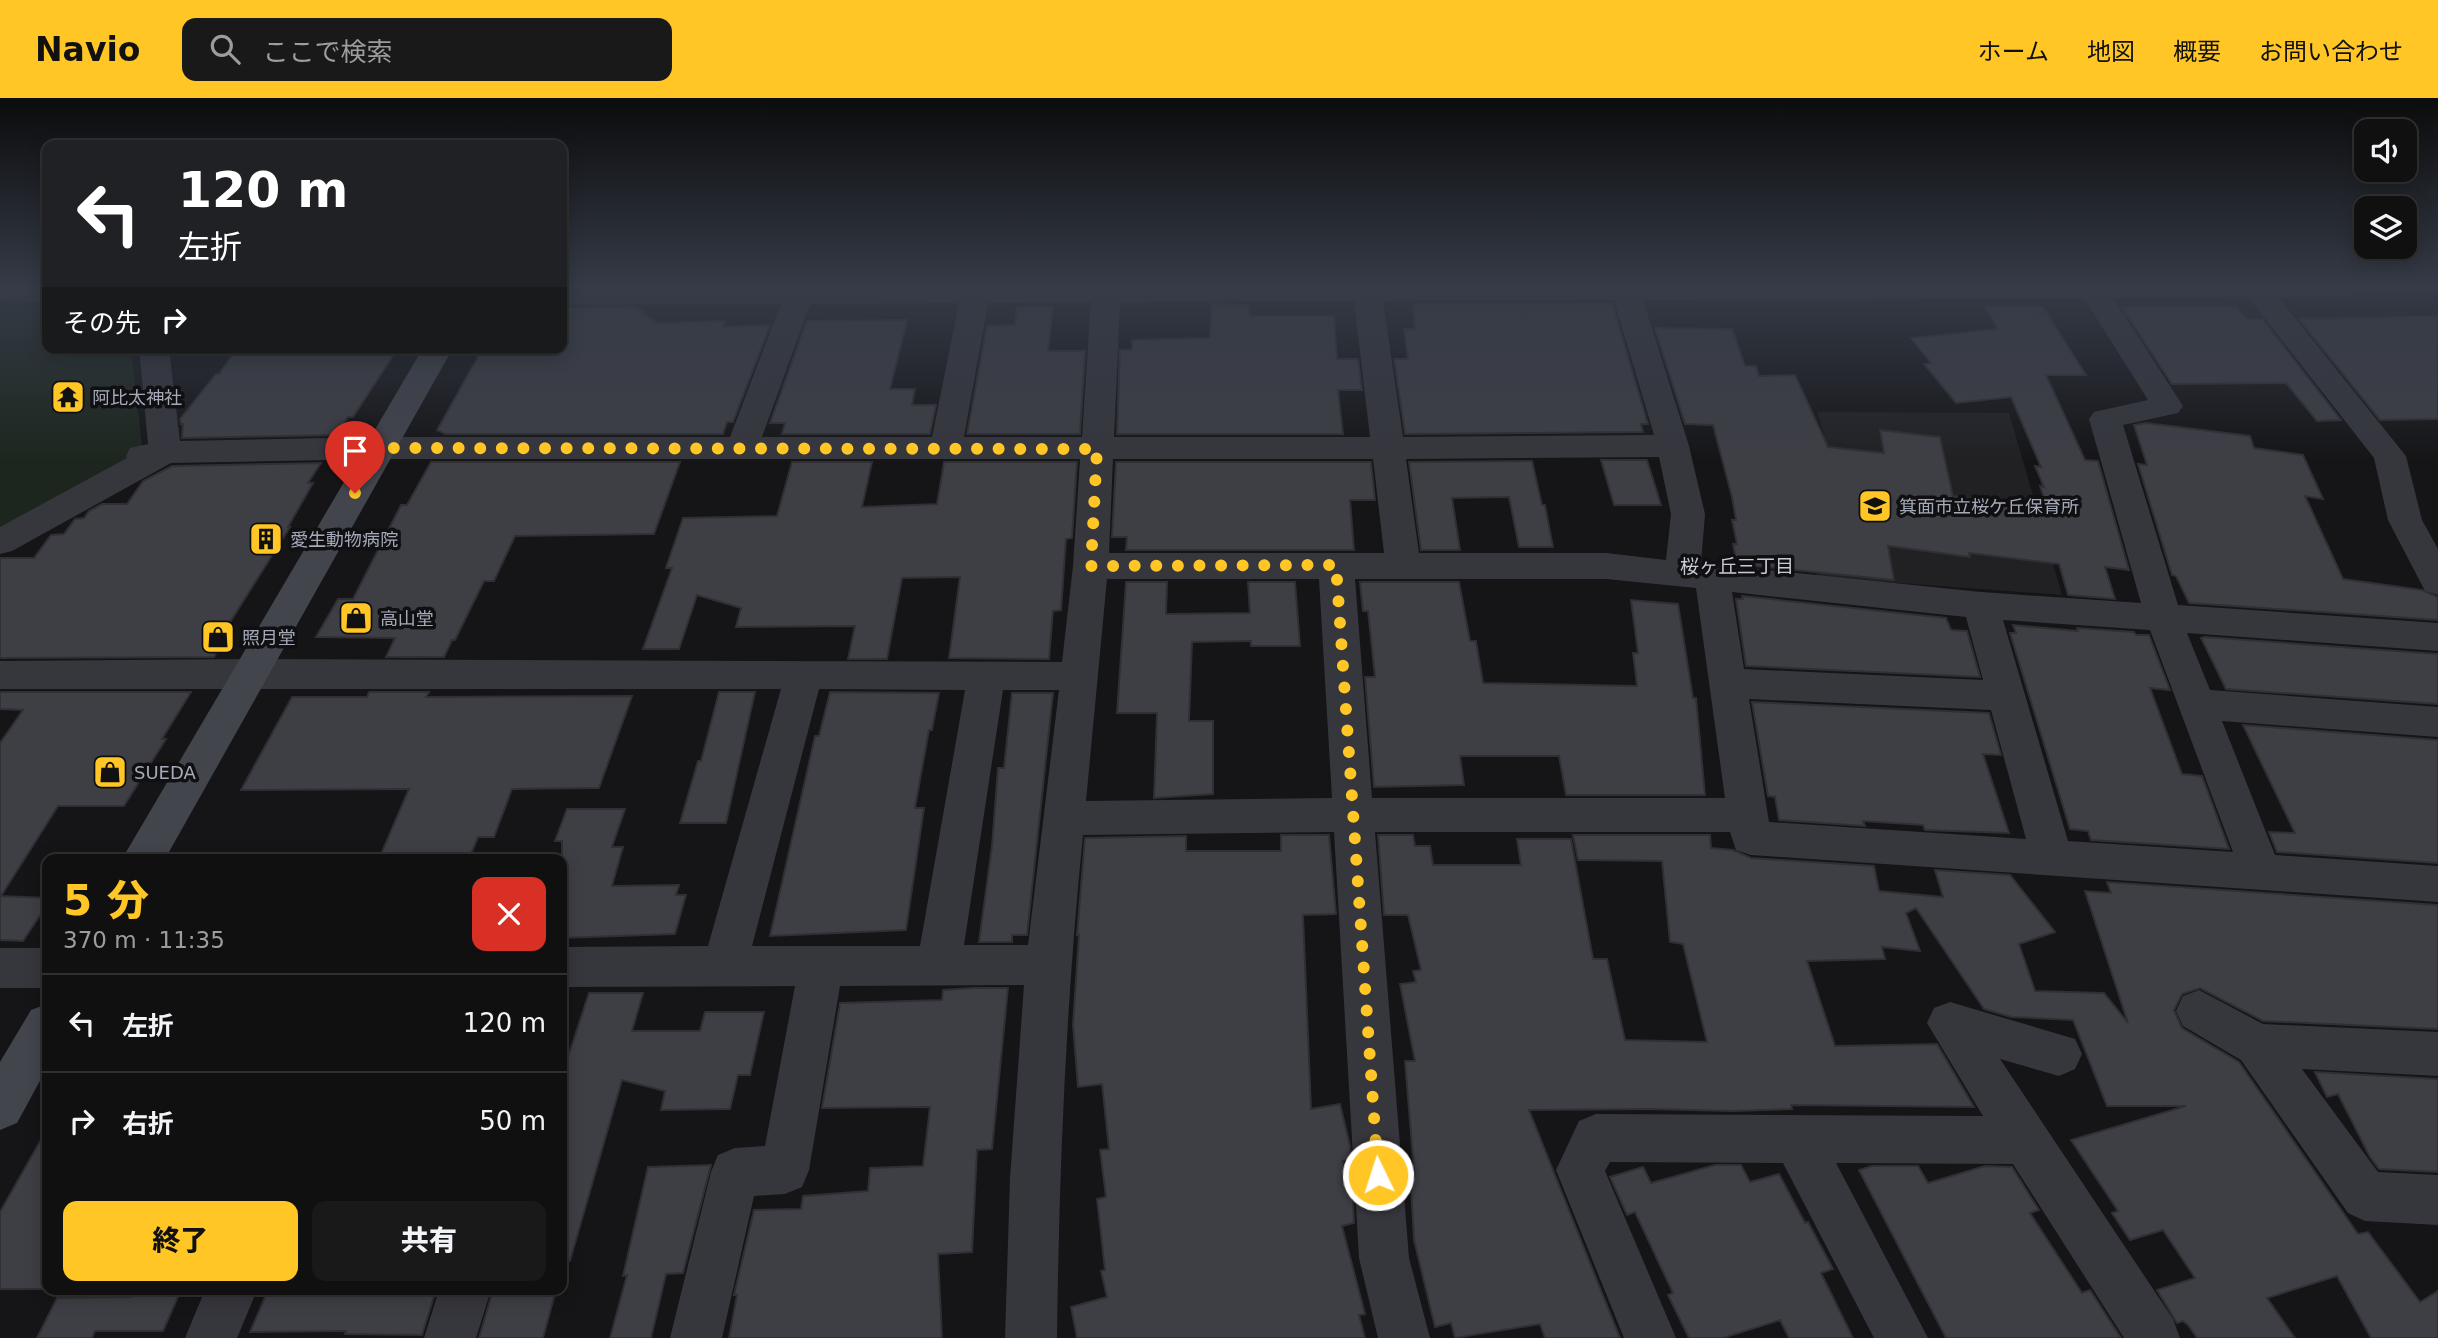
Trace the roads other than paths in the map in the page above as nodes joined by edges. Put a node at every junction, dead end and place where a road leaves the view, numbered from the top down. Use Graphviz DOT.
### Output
graph roads {
  1 [pos="780,346"];
  2 [pos="965,346"];
  3 [pos="1103,346"];
  4 [pos="1375,346"];
  5 [pos="1642,346"];
  6 [pos="2129,346"];
  7 [pos="2302,346"];
  8 [pos="154,354"];
  9 [pos="435,354"];
  10 [pos="1673,446"];
  11 [pos="381,448"];
  12 [pos="742,448"];
  13 [pos="1388,448"];
  14 [pos="946,449"];
  15 [pos="1097,449"];
  16 [pos="152,454"];
  17 [pos="0,542"];
  18 [pos="1336,565"];
  19 [pos="1404,565"];
  20 [pos="1091,566"];
  21 [pos="1697,575"];
  22 [pos="2438,582"];
  23 [pos="1980,605"];
  24 [pos="2163,617"];
  25 [pos="2438,637"];
  26 [pos="250,673"];
  27 [pos="0,675"];
  28 [pos="804,675"];
  29 [pos="986,676"];
  30 [pos="1080,676"];
  31 [pos="1729,683"];
  32 [pos="2006,696"];
  33 [pos="2197,704"];
  34 [pos="2438,722"];
  35 [pos="1353,815"];
  36 [pos="1747,815"];
  37 [pos="1064,818"];
  38 [pos="146,854"];
  39 [pos="2052,858"];
  40 [pos="2261,872"];
  41 [pos="2438,884"];
  42 [pos="1048,965"];
  43 [pos="821,966"];
  44 [pos="939,966"];
  45 [pos="725,967"];
  46 [pos="0,968"];
  47 [pos="42,968"];
  48 [pos="567,974"];
  49 [pos="2199,1011"];
  50 [pos="42,1034"];
  51 [pos="2257,1045"];
  52 [pos="2059,1054"];
  53 [pos="2438,1054"];
  54 [pos="0,1107"];
  55 [pos="1796,1138"];
  56 [pos="2026,1140"];
  57 [pos="2438,1200"];
  58 [pos="229,1295"];
  59 [pos="463,1295"];
  60 [pos="211,1338"];
  61 [pos="450,1338"];
  62 [pos="696,1338"];
  63 [pos="1031,1338"];
  64 [pos="1404,1338"];
  65 [pos="1650,1338"];
  66 [pos="1902,1338"];
  67 [pos="2154,1338"];
  1 -- 12 [label="street"];
  2 -- 14 [label="street"];
  3 -- 15 [label="street"];
  4 -- 13 [label="street"];
  5 -- 10 [label="street"];
  6 -- 24 [label="street"];
  7 -- 22 [label="street"];
  8 -- 16 [label="street"];
  9 -- 11 [label="street"];
  10 -- 13 [label="street"];
  10 -- 21 [label="street"];
  11 -- 12 [label="street"];
  11 -- 16 [label="street"];
  11 -- 26 [label="street"];
  12 -- 14 [label="street"];
  13 -- 15 [label="street"];
  13 -- 19 [label="street"];
  14 -- 15 [label="street"];
  15 -- 20 [label="street"];
  16 -- 17 [label="street"];
  18 -- 19 [label="street"];
  18 -- 20 [label="street"];
  18 -- 35 [label="street"];
  19 -- 21 [label="street"];
  20 -- 30 [label="street"];
  21 -- 23 [label="street"];
  21 -- 31 [label="street"];
  23 -- 24 [label="street"];
  23 -- 32 [label="street"];
  24 -- 25 [label="street"];
  24 -- 33 [label="street"];
  26 -- 27 [label="street"];
  26 -- 28 [label="street"];
  26 -- 38 [label="street"];
  28 -- 29 [label="street"];
  28 -- 45 [label="street"];
  29 -- 30 [label="street"];
  29 -- 44 [label="street"];
  30 -- 37 [label="street"];
  31 -- 32 [label="street"];
  31 -- 36 [label="street"];
  32 -- 39 [label="street"];
  33 -- 34 [label="street"];
  33 -- 40 [label="street"];
  35 -- 36 [label="street"];
  35 -- 37 [label="street"];
  35 -- 64 [label="street"];
  36 -- 39 [label="street"];
  37 -- 42 [label="street"];
  39 -- 40 [label="street"];
  40 -- 41 [label="street"];
  42 -- 44 [label="street"];
  42 -- 63 [label="street"];
  43 -- 44 [label="street"];
  43 -- 45 [label="street"];
  43 -- 62 [label="street"];
  45 -- 48 [label="street"];
  46 -- 47 [label="street"];
  49 -- 51 [label="street"];
  50 -- 54 [label="street"];
  51 -- 53 [label="street"];
  51 -- 57 [label="street"];
  52 -- 56 [label="street"];
  55 -- 56 [label="street"];
  55 -- 65 [label="street"];
  55 -- 66 [label="street"];
  56 -- 67 [label="street"];
  58 -- 60 [label="street"];
  59 -- 61 [label="street"];
}
